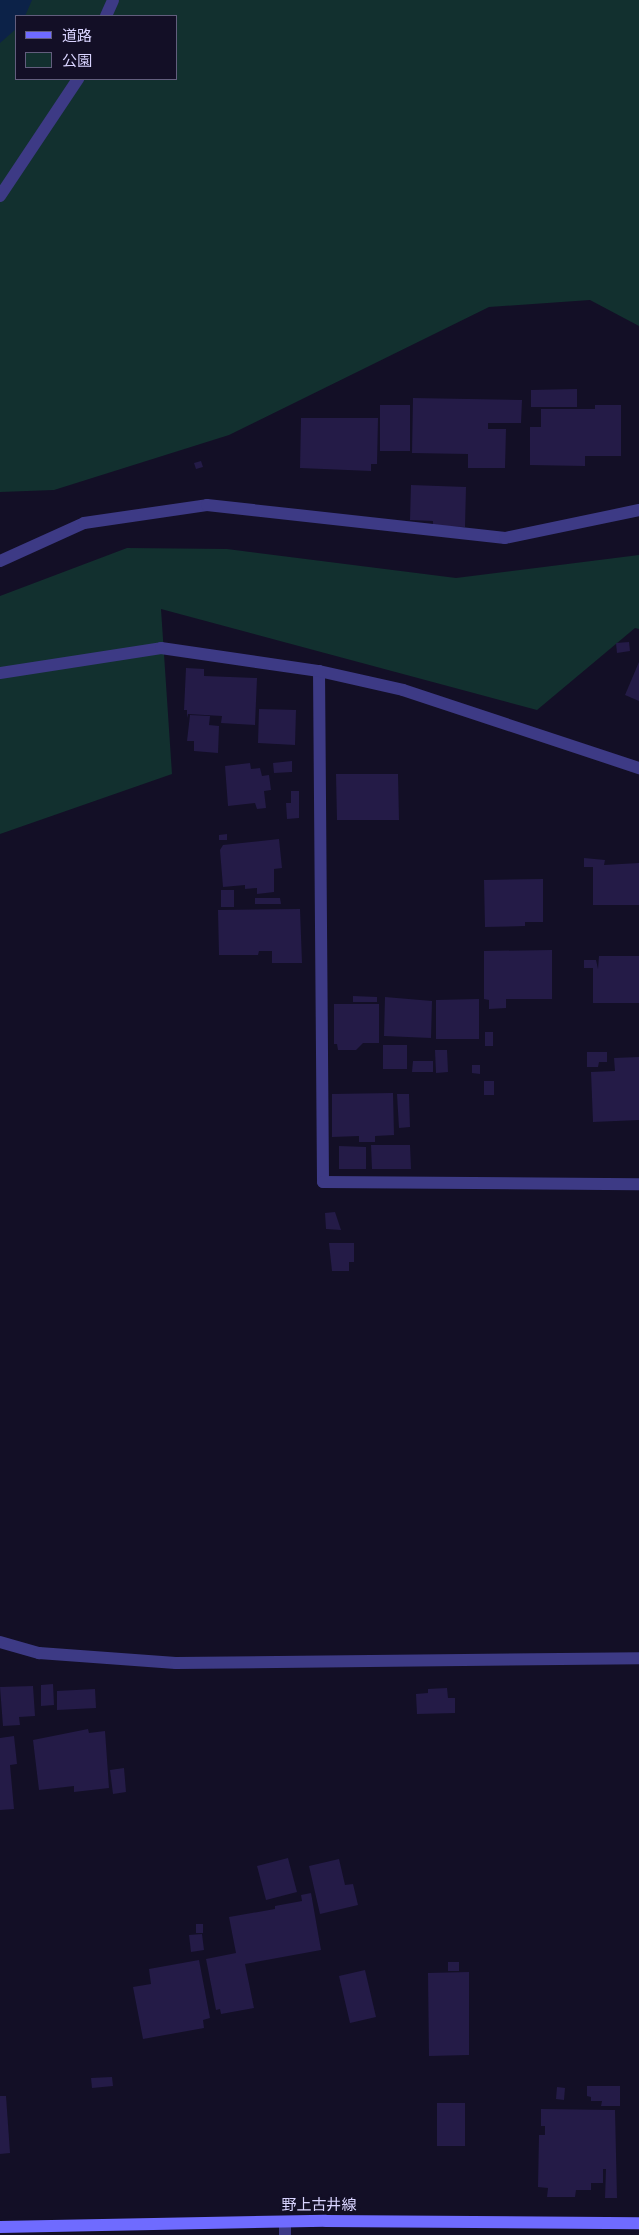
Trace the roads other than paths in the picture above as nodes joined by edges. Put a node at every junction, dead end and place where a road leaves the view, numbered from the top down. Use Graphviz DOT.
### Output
graph roads {
  1 [pos="113,0"];
  2 [pos="106,15"];
  3 [pos="77,80"];
  4 [pos="0,196"];
  5 [pos="639,510"];
  6 [pos="0,561"];
  7 [pos="319,670"];
  8 [pos="0,673"];
  9 [pos="639,768"];
  10 [pos="639,1184"];
  11 [pos="0,1642"];
  12 [pos="639,1658"];
  13 [pos="639,2223"];
  14 [pos="0,2227"];
  15 [pos="285,2228"];
  1 -- 2 [label="street"];
  3 -- 4 [label="street"];
  5 -- 6 [label="street"];
  7 -- 8 [label="street"];
  7 -- 9 [label="street"];
  7 -- 10 [label="street"];
  11 -- 12 [label="street"];
  13 -- 15 [label="main road, 野上古井線"];
  14 -- 15 [label="main road, 野上古井線"];
}
